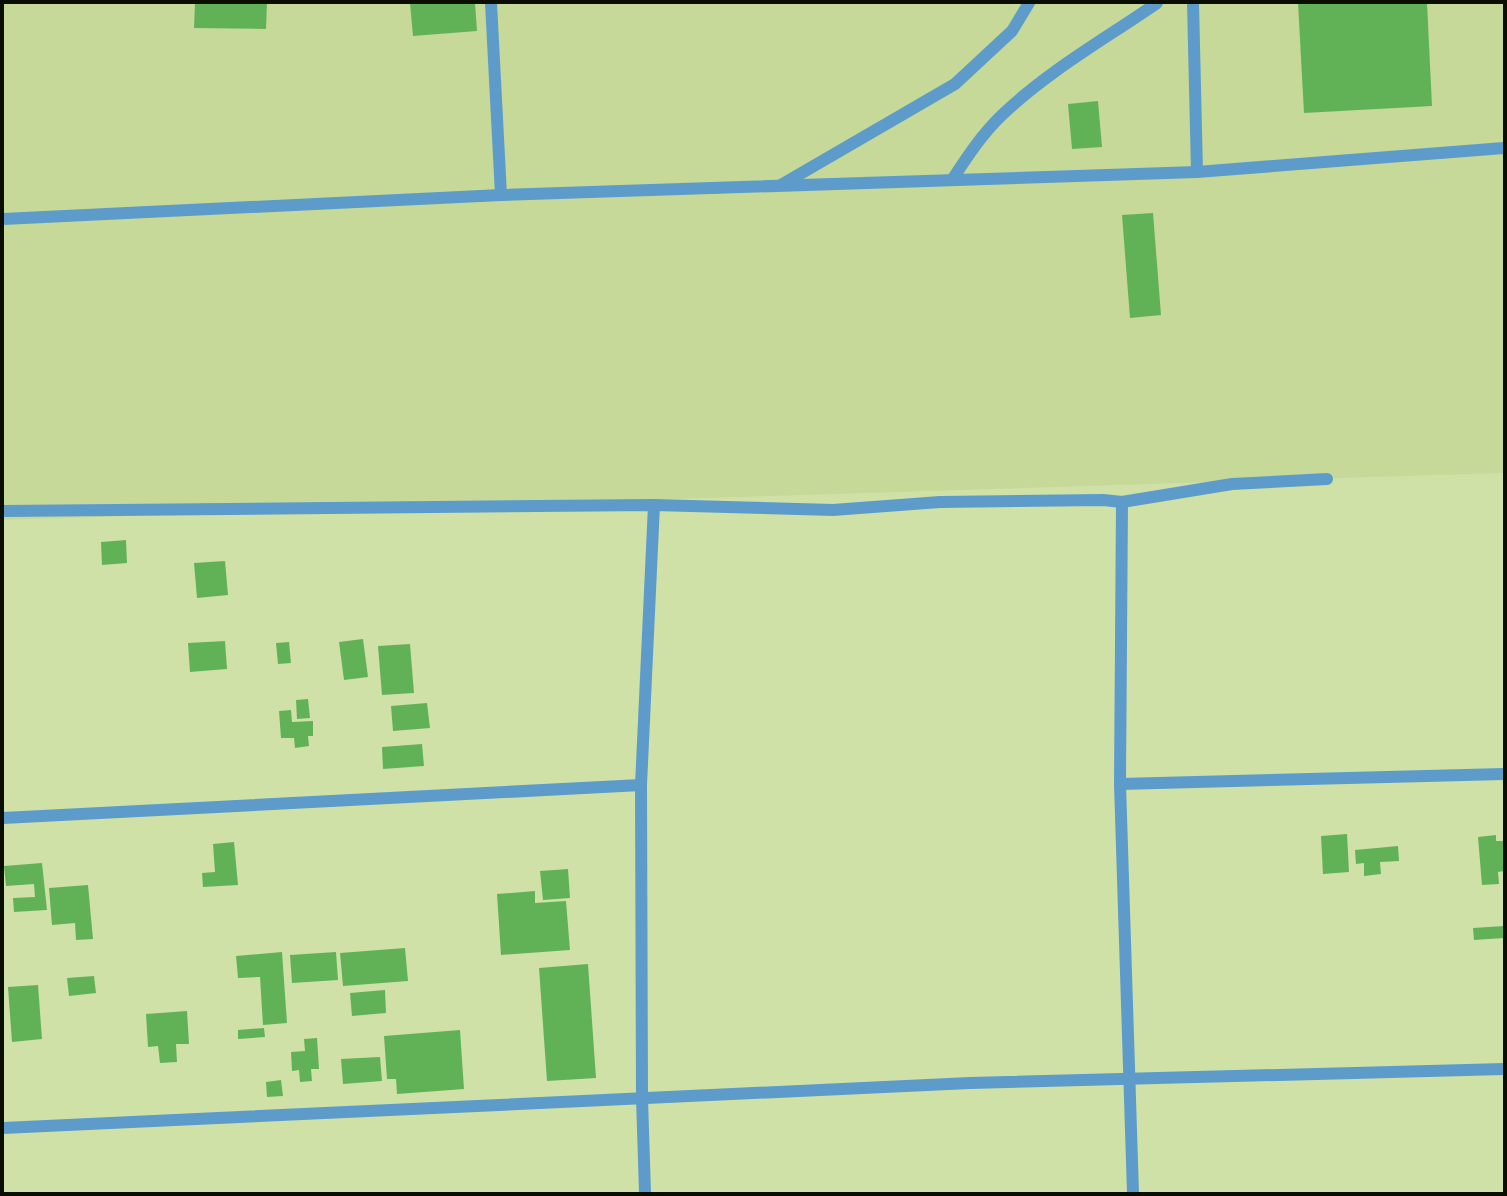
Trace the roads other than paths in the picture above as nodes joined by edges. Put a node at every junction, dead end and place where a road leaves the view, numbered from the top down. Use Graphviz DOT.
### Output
graph roads {
  1 [pos="490,3"];
  2 [pos="1029,3"];
  3 [pos="1157,3"];
  4 [pos="1193,3"];
  5 [pos="1504,148"];
  6 [pos="1197,172"];
  7 [pos="952,180"];
  8 [pos="780,186"];
  9 [pos="501,195"];
  10 [pos="3,220"];
  11 [pos="1327,479"];
  12 [pos="1122,502"];
  13 [pos="654,505"];
  14 [pos="3,511"];
  15 [pos="1504,774"];
  16 [pos="1120,784"];
  17 [pos="641,785"];
  18 [pos="3,818"];
  19 [pos="1504,1069"];
  20 [pos="1129,1079"];
  21 [pos="642,1098"];
  22 [pos="3,1128"];
  23 [pos="645,1193"];
  24 [pos="1133,1193"];
  1 -- 9 [label="street"];
  2 -- 8 [label="street"];
  3 -- 7 [label="street"];
  4 -- 6 [label="street"];
  5 -- 6 [label="street"];
  6 -- 7 [label="street"];
  7 -- 8 [label="street"];
  8 -- 9 [label="street"];
  9 -- 10 [label="street"];
  11 -- 12 [label="street"];
  12 -- 13 [label="street"];
  12 -- 16 [label="street"];
  13 -- 14 [label="street"];
  13 -- 17 [label="street"];
  15 -- 16 [label="street"];
  16 -- 20 [label="street"];
  17 -- 18 [label="street"];
  17 -- 21 [label="street"];
  19 -- 20 [label="street"];
  20 -- 21 [label="street"];
  20 -- 24 [label="street"];
  21 -- 22 [label="street"];
  21 -- 23 [label="street"];
}
